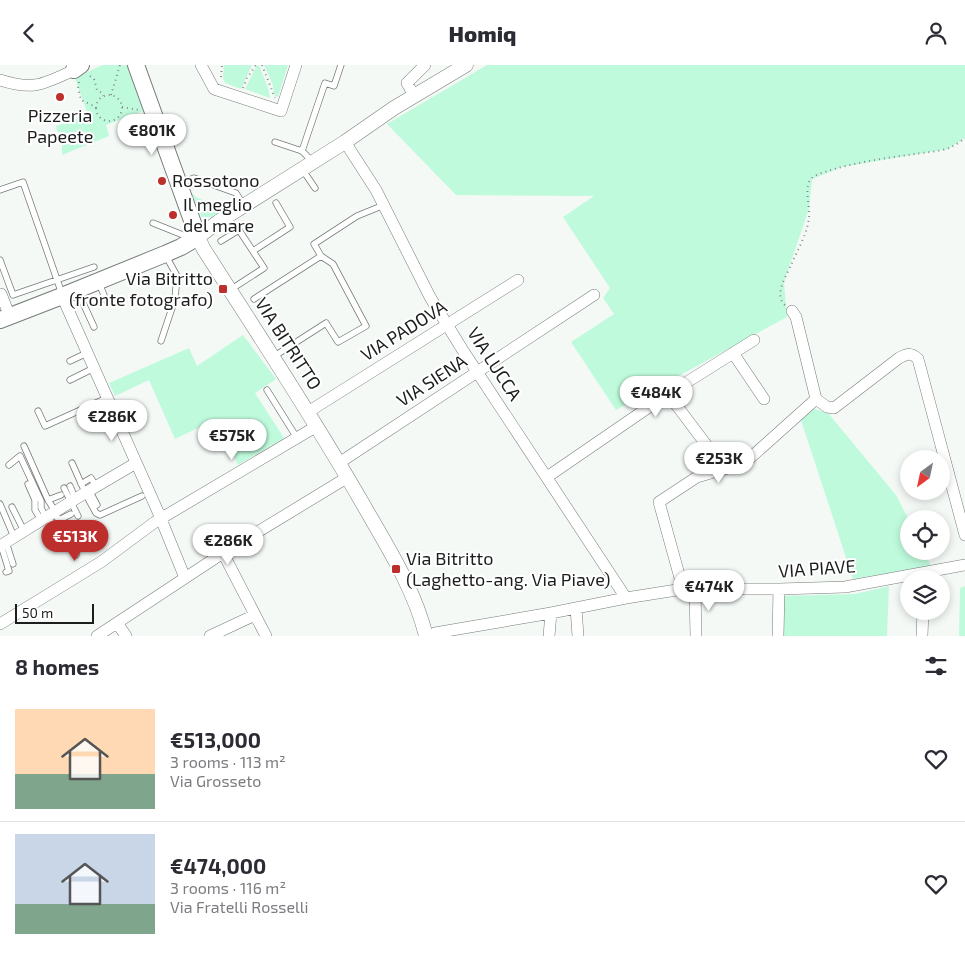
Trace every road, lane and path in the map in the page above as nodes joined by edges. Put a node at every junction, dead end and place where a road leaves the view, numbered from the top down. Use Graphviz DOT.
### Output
graph roads {
  1 [pos="120,65"];
  2 [pos="136,65"];
  3 [pos="201,65"];
  4 [pos="222,65"];
  5 [pos="256,65"];
  6 [pos="262,65"];
  7 [pos="296,65"];
  8 [pos="341,65"];
  9 [pos="425,65"];
  10 [pos="466,65"];
  11 [pos="79,70"];
  12 [pos="0,80"];
  13 [pos="218,82"];
  14 [pos="242,90"];
  15 [pos="111,95"];
  16 [pos="103,96"];
  17 [pos="414,96"];
  18 [pos="278,102"];
  19 [pos="96,107"];
  20 [pos="122,107"];
  21 [pos="141,110"];
  22 [pos="965,138"];
  23 [pos="275,142"];
  24 [pos="345,142"];
  25 [pos="302,151"];
  26 [pos="308,166"];
  27 [pos="178,185"];
  28 [pos="315,188"];
  29 [pos="0,190"];
  30 [pos="276,203"];
  31 [pos="384,205"];
  32 [pos="244,206"];
  33 [pos="153,223"];
  34 [pos="198,237"];
  35 [pos="221,241"];
  36 [pos="253,251"];
  37 [pos="164,254"];
  38 [pos="322,257"];
  39 [pos="0,260"];
  40 [pos="96,274"];
  41 [pos="57,280"];
  42 [pos="518,280"];
  43 [pos="230,290"];
  44 [pos="70,293"];
  45 [pos="2,294"];
  46 [pos="594,295"];
  47 [pos="106,299"];
  48 [pos="254,299"];
  49 [pos="792,311"];
  50 [pos="5,319"];
  51 [pos="447,324"];
  52 [pos="94,327"];
  53 [pos="754,340"];
  54 [pos="160,341"];
  55 [pos="88,353"];
  56 [pos="733,353"];
  57 [pos="273,357"];
  58 [pos="70,361"];
  59 [pos="94,369"];
  60 [pos="478,372"];
  61 [pos="70,380"];
  62 [pos="267,390"];
  63 [pos="668,394"];
  64 [pos="764,399"];
  65 [pos="816,399"];
  66 [pos="109,402"];
  67 [pos="38,411"];
  68 [pos="308,412"];
  69 [pos="84,420"];
  70 [pos="317,426"];
  71 [pos="297,438"];
  72 [pos="24,446"];
  73 [pos="72,463"];
  74 [pos="136,463"];
  75 [pos="339,463"];
  76 [pos="9,465"];
  77 [pos="720,470"];
  78 [pos="348,477"];
  79 [pos="547,477"];
  80 [pos="28,484"];
  81 [pos="67,487"];
  82 [pos="83,492"];
  83 [pos="60,495"];
  84 [pos="142,496"];
  85 [pos="48,501"];
  86 [pos="0,503"];
  87 [pos="97,505"];
  88 [pos="12,507"];
  89 [pos="71,514"];
  90 [pos="50,516"];
  91 [pos="78,516"];
  92 [pos="161,519"];
  93 [pos="965,535"];
  94 [pos="13,539"];
  95 [pos="60,540"];
  96 [pos="223,553"];
  97 [pos="76,555"];
  98 [pos="13,564"];
  99 [pos="965,565"];
  100 [pos="945,570"];
  101 [pos="6,572"];
  102 [pos="185,578"];
  103 [pos="900,579"];
  104 [pos="683,589"];
  105 [pos="695,589"];
  106 [pos="779,589"];
  107 [pos="626,598"];
  108 [pos="576,608"];
  109 [pos="550,613"];
  110 [pos="255,615"];
  111 [pos="923,620"];
  112 [pos="117,623"];
  113 [pos="0,624"];
  114 [pos="97,636"];
  115 [pos="126,636"];
  116 [pos="210,636"];
  117 [pos="266,636"];
  118 [pos="426,636"];
  119 [pos="432,636"];
  120 [pos="549,636"];
  121 [pos="578,636"];
  122 [pos="696,636"];
  123 [pos="778,636"];
  124 [pos="922,636"];
  1 -- 15 [label="path"];
  2 -- 27 [label="main road, VIA BITRITTO"];
  3 -- 7 [label="street"];
  4 -- 13 [label="path"];
  5 -- 14 [label="path"];
  6 -- 18 [label="path"];
  8 -- 25 [label="lane"];
  9 -- 17 [label="street"];
  10 -- 17 [label="street"];
  11 -- 12 [label="street"];
  11 -- 16 [label="path"];
  11 -- 19 [label="path"];
  15 -- 16 [label="path"];
  15 -- 20 [label="path"];
  16 -- 19 [label="path"];
  17 -- 24 [label="street"];
  19 -- 20 [label="path"];
  20 -- 21 [label="path"];
  22 -- 49 [label="path"];
  23 -- 25 [label="lane"];
  24 -- 26 [label="street"];
  24 -- 31 [label="street, VIA LUCCA"];
  25 -- 26 [label="lane"];
  26 -- 28 [label="lane"];
  26 -- 32 [label="street"];
  27 -- 32 [label="lane"];
  27 -- 34 [label="main road, VIA BITRITTO"];
  29 -- 41 [label="lane"];
  30 -- 36 [label="lane"];
  31 -- 38 [label="lane"];
  31 -- 51 [label="street, VIA LUCCA"];
  32 -- 34 [label="street"];
  33 -- 34 [label="lane"];
  34 -- 37 [label="main road"];
  34 -- 43 [label="street, VIA BITRITTO"];
  35 -- 36 [label="lane"];
  36 -- 43 [label="lane"];
  37 -- 40 [label="main road"];
  37 -- 54 [label="lane"];
  38 -- 48 [label="lane"];
  38 -- 57 [label="lane"];
  39 -- 41 [label="lane"];
  40 -- 41 [label="lane"];
  40 -- 44 [label="main road"];
  40 -- 47 [label="lane"];
  41 -- 44 [label="lane"];
  42 -- 51 [label="street, VIA PADOVA"];
  43 -- 57 [label="street, VIA BITRITTO"];
  44 -- 50 [label="main road"];
  44 -- 52 [label="lane"];
  44 -- 55 [label="street"];
  45 -- 50 [label="street"];
  46 -- 60 [label="street, VIA SIENA"];
  49 -- 65 [label="street"];
  51 -- 60 [label="street, VIA LUCCA"];
  51 -- 68 [label="street, VIA PADOVA"];
  53 -- 56 [label="street"];
  55 -- 58 [label="lane"];
  55 -- 59 [label="street"];
  56 -- 63 [label="street"];
  56 -- 64 [label="street"];
  57 -- 68 [label="street, VIA BITRITTO"];
  59 -- 61 [label="lane"];
  59 -- 66 [label="street"];
  60 -- 75 [label="street, VIA SIENA"];
  60 -- 79 [label="street, VIA LUCCA"];
  62 -- 71 [label="lane"];
  63 -- 77 [label="street"];
  63 -- 79 [label="street"];
  65 -- 77 [label="street"];
  65 -- 93 [label="street"];
  66 -- 67 [label="lane"];
  66 -- 69 [label="lane"];
  66 -- 74 [label="street"];
  68 -- 70 [label="street, VIA BITRITTO"];
  70 -- 71 [label="street"];
  70 -- 75 [label="street, VIA BITRITTO"];
  71 -- 92 [label="street"];
  72 -- 85 [label="lane"];
  73 -- 82 [label="lane"];
  74 -- 82 [label="street"];
  74 -- 92 [label="street"];
  75 -- 78 [label="street, VIA BITRITTO"];
  76 -- 90 [label="lane"];
  77 -- 104 [label="street"];
  78 -- 96 [label="street"];
  78 -- 118 [label="street, VIA BITRITTO"];
  79 -- 107 [label="street, VIA LUCCA"];
  80 -- 90 [label="lane"];
  81 -- 82 [label="lane"];
  82 -- 84 [label="lane"];
  82 -- 87 [label="lane"];
  82 -- 90 [label="street"];
  82 -- 91 [label="lane"];
  83 -- 85 [label="lane"];
  85 -- 90 [label="lane"];
  86 -- 94 [label="lane"];
  88 -- 94 [label="lane"];
  89 -- 90 [label="lane"];
  90 -- 94 [label="street"];
  90 -- 95 [label="lane"];
  90 -- 97 [label="lane"];
  92 -- 102 [label="street"];
  92 -- 113 [label="street"];
  94 -- 98 [label="lane"];
  94 -- 101 [label="lane"];
  96 -- 102 [label="street"];
  96 -- 110 [label="street"];
  99 -- 100 [label="street, VIA PIAVE"];
  102 -- 112 [label="street"];
  103 -- 106 [label="street, VIA PIAVE"];
  104 -- 105 [label="street, VIA PIAVE"];
  104 -- 107 [label="street, VIA PIAVE"];
  105 -- 106 [label="street, VIA PIAVE"];
  105 -- 122 [label="street"];
  106 -- 123 [label="street"];
  107 -- 108 [label="street, VIA PIAVE"];
  108 -- 109 [label="street, VIA PIAVE"];
  108 -- 121 [label="street"];
  109 -- 119 [label="street, VIA PIAVE"];
  109 -- 120 [label="street"];
  110 -- 116 [label="street"];
  110 -- 117 [label="street"];
  111 -- 124 [label="street"];
  112 -- 114 [label="street"];
  112 -- 115 [label="street"];
}
